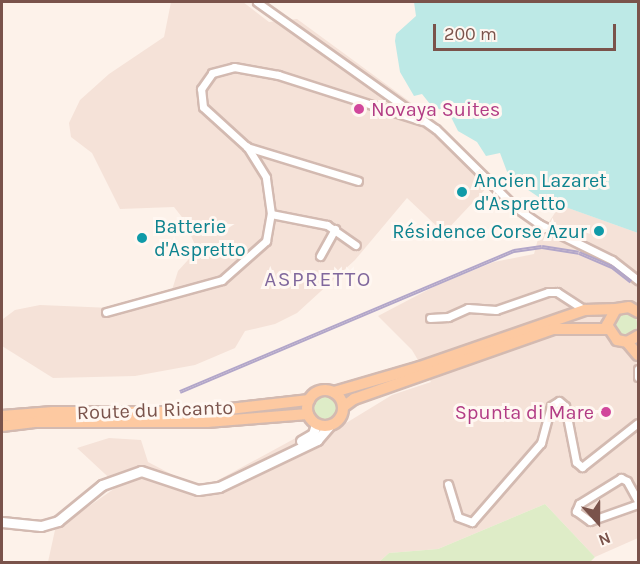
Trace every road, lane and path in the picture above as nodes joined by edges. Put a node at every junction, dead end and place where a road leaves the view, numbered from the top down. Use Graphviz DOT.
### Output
graph roads {
  1 [pos="257,2"];
  2 [pos="422,121"];
  3 [pos="247,147"];
  4 [pos="358,181"];
  5 [pos="271,214"];
  6 [pos="335,229"];
  7 [pos="356,245"];
  8 [pos="320,256"];
  9 [pos="639,280"];
  10 [pos="635,307"];
  11 [pos="616,309"];
  12 [pos="585,310"];
  13 [pos="106,312"];
  14 [pos="430,318"];
  15 [pos="608,329"];
  16 [pos="639,336"];
  17 [pos="627,342"];
  18 [pos="639,355"];
  19 [pos="639,369"];
  20 [pos="639,377"];
  21 [pos="334,392"];
  22 [pos="309,400"];
  23 [pos="343,407"];
  24 [pos="308,414"];
  25 [pos="2,417"];
  26 [pos="639,423"];
  27 [pos="316,424"];
  28 [pos="2,426"];
  29 [pos="329,426"];
  30 [pos="282,455"];
  31 [pos="448,484"];
  32 [pos="639,503"];
  33 [pos="2,522"];
  1 -- 2 [label="street"];
  2 -- 3 [label="street"];
  2 -- 9 [label="street"];
  3 -- 4 [label="street"];
  3 -- 5 [label="street"];
  5 -- 6 [label="street"];
  5 -- 13 [label="street"];
  6 -- 7 [label="street"];
  6 -- 8 [label="street"];
  10 -- 11 [label="main road"];
  11 -- 12 [label="main road"];
  11 -- 15 [label="main road"];
  12 -- 14 [label="street"];
  12 -- 21 [label="main road"];
  15 -- 17 [label="main road"];
  15 -- 23 [label="main road"];
  16 -- 17 [label="main road"];
  17 -- 18 [label="main road"];
  19 -- 20 [label="street"];
  21 -- 22 [label="main road"];
  21 -- 23 [label="main road"];
  22 -- 24 [label="main road"];
  22 -- 25 [label="main road, Route du Ricanto"];
  23 -- 29 [label="main road"];
  24 -- 27 [label="main road"];
  24 -- 28 [label="main road, Route du Ricanto"];
  26 -- 31 [label="street"];
  27 -- 29 [label="main road"];
  27 -- 30 [label="main road"];
  29 -- 30 [label="main road"];
  30 -- 33 [label="main road"];
  32 -- 32 [label="street"];
}
